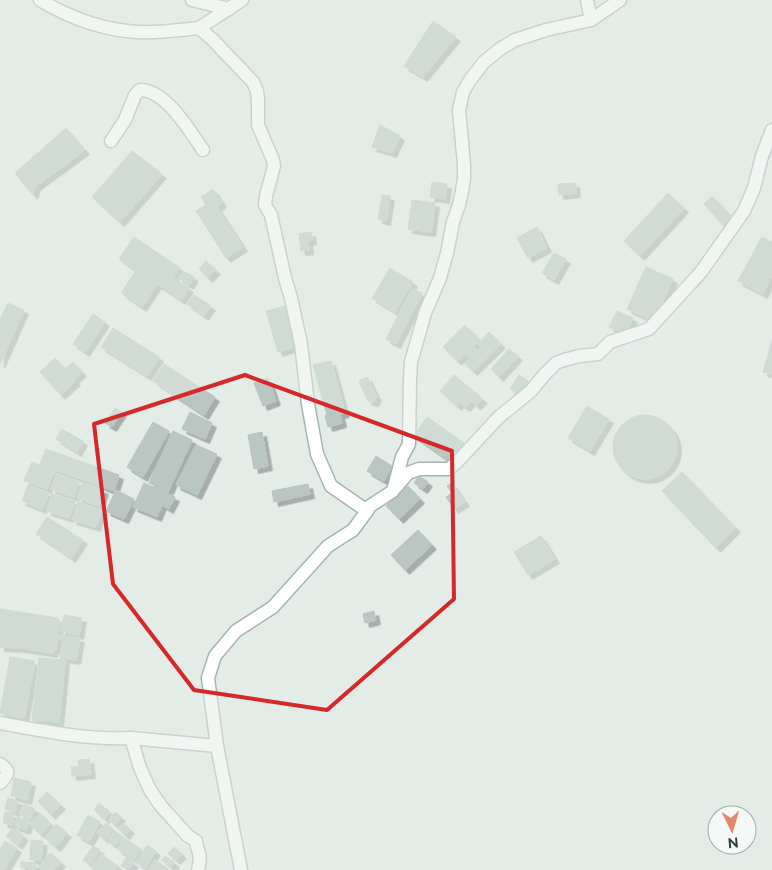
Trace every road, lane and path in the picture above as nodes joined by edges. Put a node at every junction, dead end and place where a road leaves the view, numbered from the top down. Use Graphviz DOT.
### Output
graph roads {
  1 [pos="40,0"];
  2 [pos="192,0"];
  3 [pos="242,0"];
  4 [pos="587,0"];
  5 [pos="620,0"];
  6 [pos="229,9"];
  7 [pos="591,20"];
  8 [pos="199,28"];
  9 [pos="772,130"];
  10 [pos="111,141"];
  11 [pos="203,150"];
  12 [pos="393,491"];
  13 [pos="367,511"];
  14 [pos="0,723"];
  15 [pos="131,738"];
  16 [pos="217,746"];
  17 [pos="0,764"];
  18 [pos="0,783"];
  19 [pos="198,870"];
  20 [pos="241,870"];
  1 -- 8 [label="street"];
  2 -- 6 [label="street"];
  3 -- 6 [label="street"];
  4 -- 7 [label="street"];
  5 -- 7 [label="street"];
  6 -- 8 [label="street"];
  7 -- 12 [label="street"];
  8 -- 13 [label="street"];
  9 -- 12 [label="street"];
  10 -- 11 [label="street"];
  12 -- 13 [label="street"];
  13 -- 16 [label="street"];
  14 -- 15 [label="street"];
  15 -- 16 [label="street"];
  15 -- 19 [label="street"];
  16 -- 20 [label="street"];
  17 -- 18 [label="street"];
}
